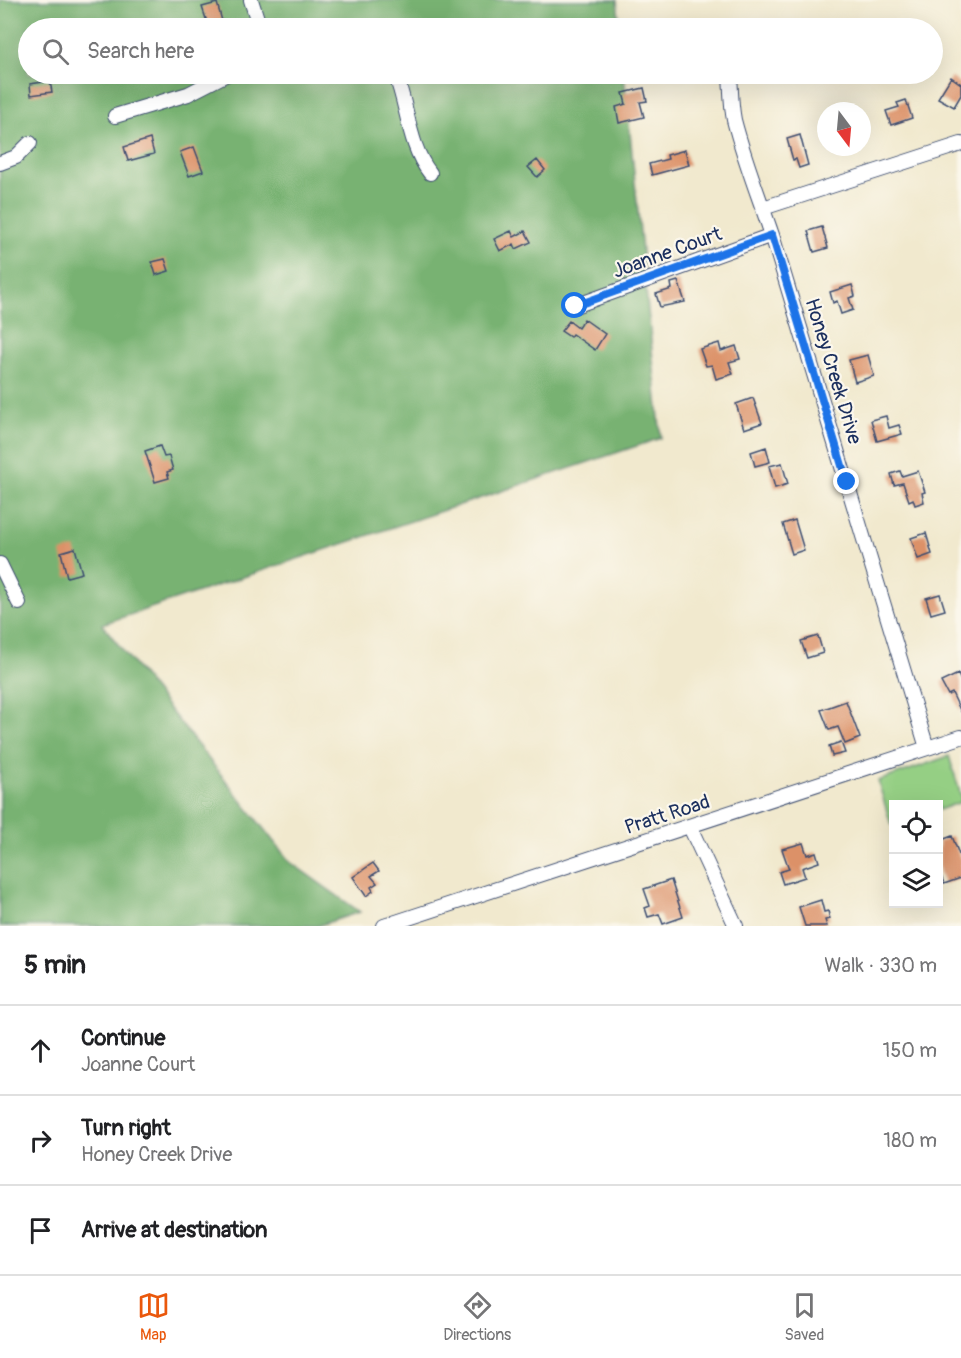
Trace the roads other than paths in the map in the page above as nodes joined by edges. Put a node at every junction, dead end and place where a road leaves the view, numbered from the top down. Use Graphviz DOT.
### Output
graph roads {
  1 [pos="251,0"];
  2 [pos="257,18"];
  3 [pos="208,84"];
  4 [pos="399,84"];
  5 [pos="731,84"];
  6 [pos="115,116"];
  7 [pos="30,142"];
  8 [pos="961,144"];
  9 [pos="0,163"];
  10 [pos="430,173"];
  11 [pos="763,208"];
  12 [pos="772,235"];
  13 [pos="575,306"];
  14 [pos="0,564"];
  15 [pos="19,603"];
  16 [pos="961,737"];
  17 [pos="927,748"];
  18 [pos="690,826"];
  19 [pos="384,926"];
  20 [pos="736,926"];
  1 -- 2 [label="street"];
  3 -- 6 [label="street"];
  4 -- 10 [label="street"];
  5 -- 11 [label="street, Honey Creek Drive"];
  7 -- 9 [label="street"];
  8 -- 11 [label="street"];
  11 -- 12 [label="street, Honey Creek Drive"];
  12 -- 13 [label="street, Joanne Court"];
  12 -- 17 [label="street, Honey Creek Drive"];
  14 -- 15 [label="street"];
  16 -- 17 [label="street, Pratt Road"];
  17 -- 18 [label="street, Pratt Road"];
  18 -- 19 [label="street, Pratt Road"];
  18 -- 20 [label="street"];
}
